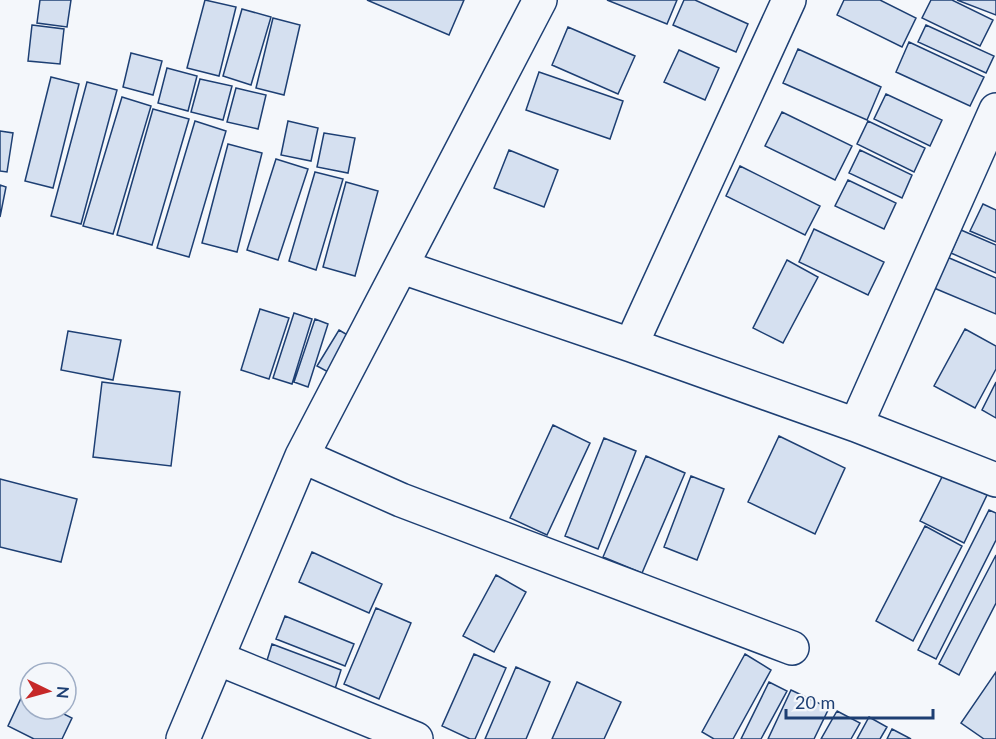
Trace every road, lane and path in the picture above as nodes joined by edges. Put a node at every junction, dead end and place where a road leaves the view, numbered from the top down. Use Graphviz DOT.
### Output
graph roads {
  1 [pos="540,0"];
  2 [pos="789,0"];
  3 [pos="996,110"];
  4 [pos="402,267"];
  5 [pos="632,345"];
  6 [pos="856,425"];
  7 [pos="302,456"];
  8 [pos="996,480"];
  9 [pos="792,648"];
  10 [pos="217,658"];
  11 [pos="183,739"];
  12 [pos="416,739"];
  1 -- 4 [label="street"];
  2 -- 5 [label="street"];
  3 -- 6 [label="street"];
  4 -- 5 [label="street"];
  4 -- 7 [label="street"];
  5 -- 6 [label="street"];
  6 -- 8 [label="street"];
  7 -- 9 [label="street"];
  7 -- 10 [label="street"];
  10 -- 11 [label="street"];
  10 -- 12 [label="street"];
}
